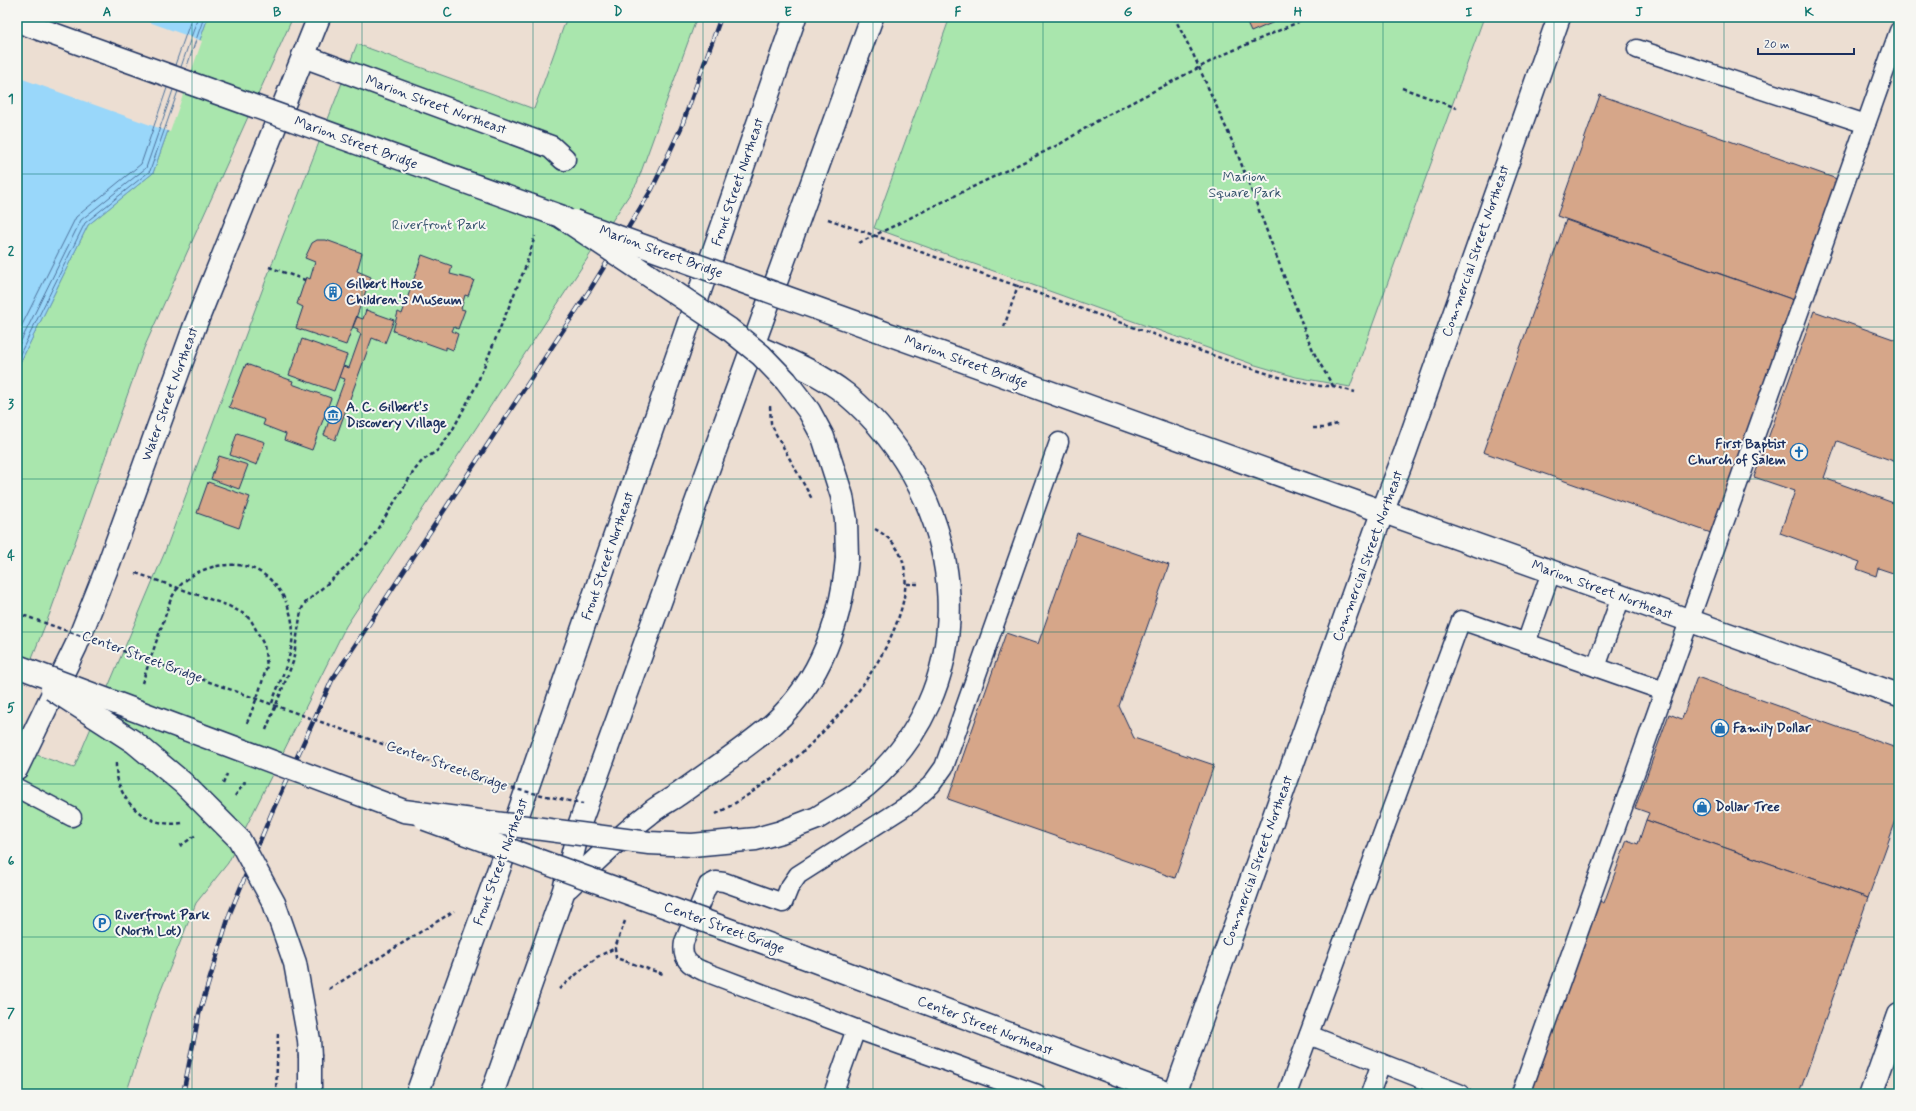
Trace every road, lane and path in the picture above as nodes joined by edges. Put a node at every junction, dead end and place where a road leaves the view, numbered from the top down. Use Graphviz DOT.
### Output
graph roads {
  1 [pos="319,17"];
  2 [pos="795,17"];
  3 [pos="872,17"];
  4 [pos="1174,17"];
  5 [pos="1310,17"];
  6 [pos="1559,17"];
  7 [pos="17,21"];
  8 [pos="1899,31"];
  9 [pos="1638,49"];
  10 [pos="303,56"];
  11 [pos="1200,68"];
  12 [pos="1402,88"];
  13 [pos="1457,108"];
  14 [pos="1866,124"];
  15 [pos="564,159"];
  16 [pos="802,210"];
  17 [pos="560,216"];
  18 [pos="876,236"];
  19 [pos="535,238"];
  20 [pos="859,243"];
  21 [pos="269,268"];
  22 [pos="305,280"];
  23 [pos="1018,285"];
  24 [pos="1004,327"];
  25 [pos="753,345"];
  26 [pos="1333,386"];
  27 [pos="1355,392"];
  28 [pos="1337,424"];
  29 [pos="1313,428"];
  30 [pos="1059,442"];
  31 [pos="801,465"];
  32 [pos="794,468"];
  33 [pos="1305,484"];
  34 [pos="1382,513"];
  35 [pos="109,563"];
  36 [pos="1551,572"];
  37 [pos="923,584"];
  38 [pos="1621,597"];
  39 [pos="17,612"];
  40 [pos="1689,621"];
  41 [pos="1526,643"];
  42 [pos="17,667"];
  43 [pos="1596,667"];
  44 [pos="140,688"];
  45 [pos="1664,691"];
  46 [pos="1899,695"];
  47 [pos="272,703"];
  48 [pos="252,709"];
  49 [pos="265,732"];
  50 [pos="17,768"];
  51 [pos="249,774"];
  52 [pos="17,788"];
  53 [pos="233,799"];
  54 [pos="590,806"];
  55 [pos="404,810"];
  56 [pos="721,814"];
  57 [pos="72,817"];
  58 [pos="197,834"];
  59 [pos="180,846"];
  60 [pos="564,890"];
  61 [pos="626,918"];
  62 [pos="437,922"];
  63 [pos="615,948"];
  64 [pos="801,956"];
  65 [pos="703,972"];
  66 [pos="327,990"];
  67 [pos="558,990"];
  68 [pos="1899,1015"];
  69 [pos="280,1029"];
  70 [pos="856,1029"];
  71 [pos="1309,1035"];
  72 [pos="1381,1063"];
  73 [pos="1451,1092"];
  74 [pos="276,1094"];
  75 [pos="310,1094"];
  76 [pos="417,1094"];
  77 [pos="492,1094"];
  78 [pos="833,1094"];
  79 [pos="1038,1094"];
  80 [pos="1170,1094"];
  81 [pos="1175,1094"];
  82 [pos="1287,1094"];
  83 [pos="1370,1094"];
  84 [pos="1521,1094"];
  85 [pos="1870,1094"];
  1 -- 10 [label="main road, Water Street Northeast"];
  2 -- 76 [label="main road, Front Street Northeast"];
  3 -- 16 [label="main road"];
  4 -- 11 [label="path"];
  5 -- 11 [label="path"];
  6 -- 34 [label="main road, Commercial Street Northeast"];
  7 -- 17 [label="main road, Marion Street Bridge, bridge"];
  8 -- 14 [label="lane"];
  9 -- 14 [label="lane"];
  10 -- 15 [label="main road, Marion Street Northeast"];
  10 -- 35 [label="main road, Water Street Northeast"];
  11 -- 18 [label="path"];
  11 -- 26 [label="path"];
  12 -- 13 [label="path"];
  14 -- 40 [label="lane"];
  16 -- 18 [label="path"];
  16 -- 25 [label="main road"];
  17 -- 33 [label="main road, Marion Street Bridge, bridge"];
  17 -- 60 [label="main road, bridge"];
  18 -- 20 [label="path"];
  18 -- 23 [label="path"];
  19 -- 49 [label="path"];
  21 -- 22 [label="path"];
  23 -- 24 [label="path"];
  23 -- 26 [label="path"];
  25 -- 55 [label="main road, bridge"];
  25 -- 60 [label="main road"];
  26 -- 27 [label="path"];
  28 -- 29 [label="path"];
  30 -- 65 [label="lane"];
  31 -- 32 [label="path"];
  33 -- 34 [label="main road, Marion Street Northeast"];
  34 -- 36 [label="main road, Marion Street Northeast"];
  34 -- 81 [label="main road, Commercial Street Northeast"];
  35 -- 48 [label="path"];
  35 -- 50 [label="main road, Water Street Northeast"];
  36 -- 38 [label="main road, Marion Street Northeast"];
  36 -- 41 [label="lane"];
  37 -- 56 [label="path"];
  38 -- 40 [label="main road, Marion Street Northeast"];
  38 -- 43 [label="lane"];
  39 -- 47 [label="path, Center Street Bridge, bridge"];
  40 -- 45 [label="lane"];
  40 -- 46 [label="main road, Marion Street Northeast"];
  41 -- 43 [label="lane"];
  41 -- 71 [label="lane"];
  42 -- 55 [label="main road, Center Street Bridge, bridge"];
  42 -- 75 [label="main road, bridge"];
  43 -- 45 [label="lane"];
  44 -- 47 [label="path, bridge"];
  45 -- 84 [label="lane"];
  47 -- 54 [label="path, Center Street Bridge, bridge"];
  51 -- 53 [label="path"];
  52 -- 57 [label="lane"];
  55 -- 64 [label="main road, Center Street Bridge, bridge"];
  58 -- 59 [label="path"];
  60 -- 77 [label="main road"];
  61 -- 63 [label="path"];
  62 -- 66 [label="path"];
  63 -- 65 [label="path"];
  63 -- 67 [label="path"];
  64 -- 80 [label="main road, Center Street Northeast"];
  65 -- 70 [label="lane"];
  68 -- 85 [label="main road"];
  69 -- 74 [label="path"];
  70 -- 78 [label="lane"];
  70 -- 79 [label="lane"];
  71 -- 72 [label="lane"];
  71 -- 82 [label="lane"];
  72 -- 73 [label="lane"];
  72 -- 83 [label="lane"];
}
